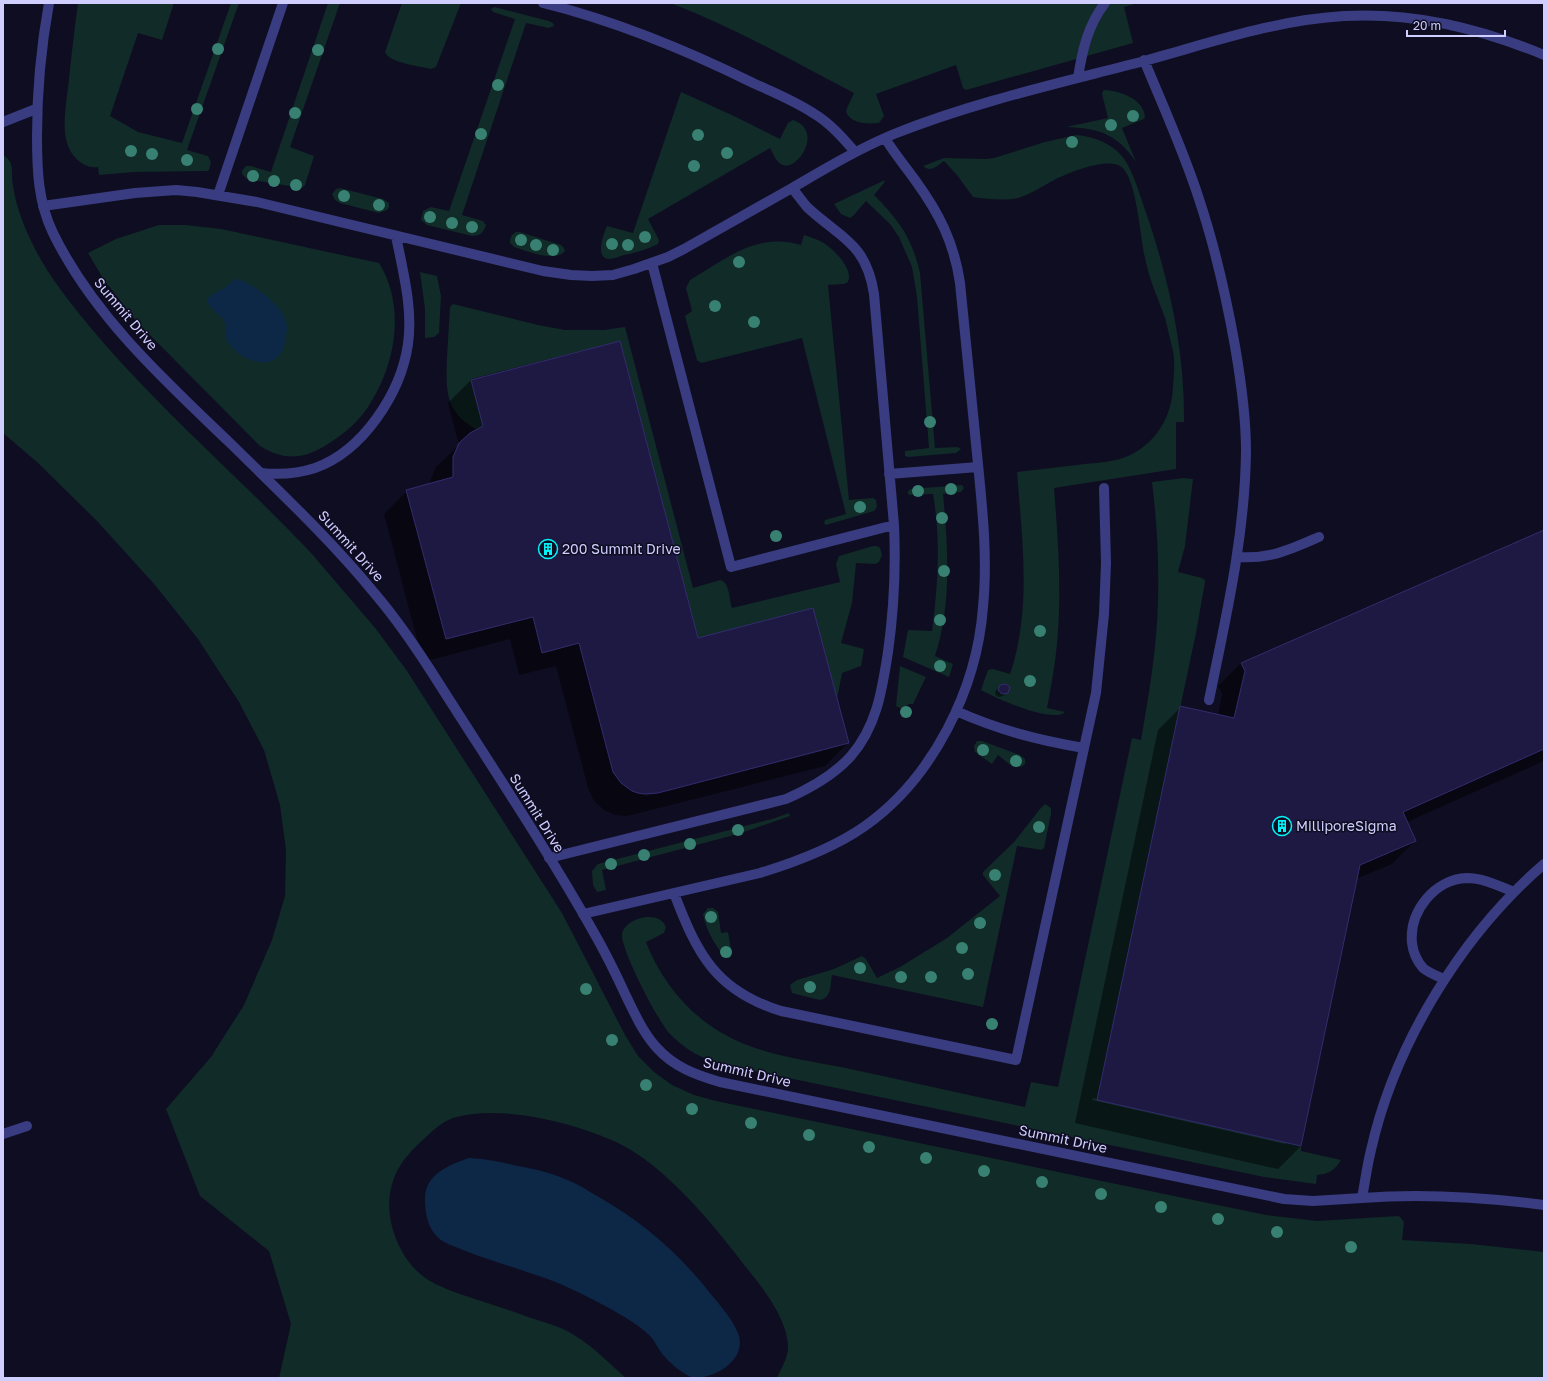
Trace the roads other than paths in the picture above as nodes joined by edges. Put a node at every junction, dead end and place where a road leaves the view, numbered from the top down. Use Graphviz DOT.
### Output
graph roads {
  1 [pos="49,3"];
  2 [pos="283,3"];
  3 [pos="543,3"];
  4 [pos="1106,3"];
  5 [pos="1544,55"];
  6 [pos="1144,60"];
  7 [pos="1078,78"];
  8 [pos="36,109"];
  9 [pos="3,122"];
  10 [pos="885,138"];
  11 [pos="855,152"];
  12 [pos="792,188"];
  13 [pos="218,194"];
  14 [pos="42,206"];
  15 [pos="396,236"];
  16 [pos="652,263"];
  17 [pos="978,468"];
  18 [pos="261,473"];
  19 [pos="889,474"];
  20 [pos="1104,488"];
  21 [pos="894,525"];
  22 [pos="1319,538"];
  23 [pos="1237,557"];
  24 [pos="1210,700"];
  25 [pos="956,711"];
  26 [pos="1084,748"];
  27 [pos="549,858"];
  28 [pos="1544,864"];
  29 [pos="1514,892"];
  30 [pos="674,893"];
  31 [pos="583,914"];
  32 [pos="1444,980"];
  33 [pos="27,1126"];
  34 [pos="3,1134"];
  35 [pos="1362,1198"];
  36 [pos="1544,1205"];
  1 -- 8 [label="street, Summit Drive"];
  2 -- 13 [label="street"];
  3 -- 11 [label="street"];
  4 -- 7 [label="street"];
  5 -- 6 [label="street"];
  6 -- 7 [label="street"];
  6 -- 23 [label="street"];
  7 -- 10 [label="street"];
  8 -- 9 [label="street"];
  8 -- 14 [label="street, Summit Drive"];
  10 -- 11 [label="street"];
  10 -- 17 [label="street"];
  11 -- 12 [label="street"];
  12 -- 16 [label="street"];
  12 -- 19 [label="street"];
  13 -- 14 [label="street"];
  13 -- 15 [label="street"];
  14 -- 18 [label="street, Summit Drive"];
  15 -- 16 [label="street"];
  15 -- 18 [label="street"];
  16 -- 21 [label="street"];
  17 -- 19 [label="street"];
  17 -- 25 [label="street"];
  18 -- 27 [label="street, Summit Drive"];
  19 -- 21 [label="street"];
  20 -- 26 [label="street"];
  21 -- 27 [label="street"];
  22 -- 23 [label="street"];
  23 -- 24 [label="street"];
  25 -- 26 [label="street"];
  25 -- 30 [label="street"];
  26 -- 30 [label="street"];
  27 -- 31 [label="street, Summit Drive"];
  28 -- 29 [label="street"];
  29 -- 32 [label="street"];
  29 -- 32 [label="street"];
  30 -- 31 [label="street"];
  31 -- 35 [label="street, Summit Drive"];
  32 -- 35 [label="street"];
  33 -- 34 [label="street"];
  35 -- 36 [label="street, Summit Drive"];
}
